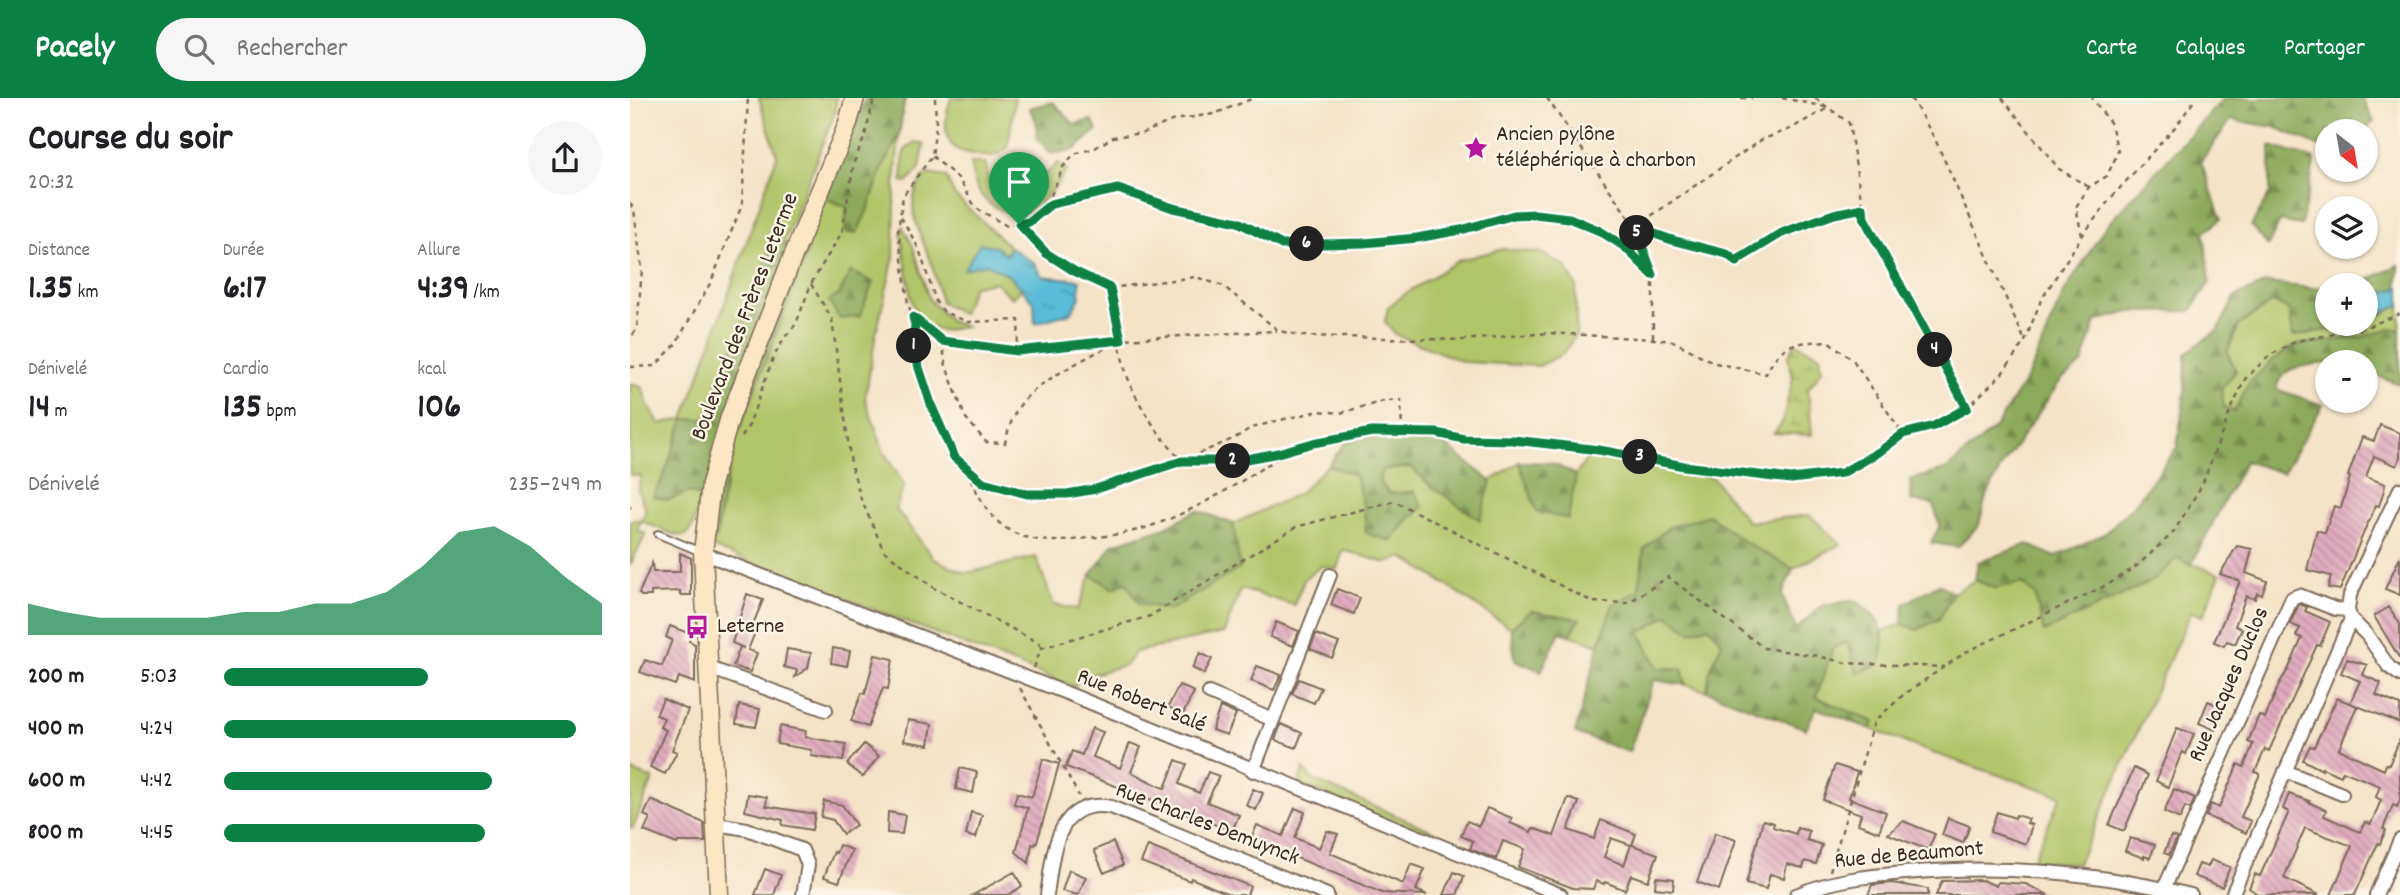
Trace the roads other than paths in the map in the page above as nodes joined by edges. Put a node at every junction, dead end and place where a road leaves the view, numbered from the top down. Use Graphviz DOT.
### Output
graph roads {
  1 [pos="855,98"];
  2 [pos="2400,489"];
  3 [pos="658,534"];
  4 [pos="703,553"];
  5 [pos="1330,575"];
  6 [pos="2349,615"];
  7 [pos="709,668"];
  8 [pos="2400,675"];
  9 [pos="1209,693"];
  10 [pos="827,710"];
  11 [pos="1273,720"];
  12 [pos="1253,771"];
  13 [pos="2285,771"];
  14 [pos="2342,794"];
  15 [pos="716,824"];
  16 [pos="2400,840"];
  17 [pos="2164,889"];
  18 [pos="719,895"];
  19 [pos="803,895"];
  20 [pos="1047,895"];
  21 [pos="1327,895"];
  22 [pos="1561,895"];
  23 [pos="1796,895"];
  24 [pos="2191,895"];
  25 [pos="2232,895"];
  26 [pos="2376,895"];
  1 -- 4 [label="street, Boulevard des Frères Leterme"];
  2 -- 6 [label="street"];
  3 -- 4 [label="lane"];
  4 -- 7 [label="street, Boulevard des Frères Leterme"];
  4 -- 12 [label="street, Rue Robert Salé"];
  5 -- 11 [label="street"];
  6 -- 8 [label="street"];
  6 -- 13 [label="street"];
  6 -- 17 [label="street, Rue Jacques Duclos"];
  7 -- 10 [label="street"];
  7 -- 15 [label="street, Boulevard des Frères Leterme"];
  9 -- 11 [label="street"];
  11 -- 12 [label="street"];
  12 -- 22 [label="street, Rue Robert Salé"];
  13 -- 14 [label="street"];
  13 -- 25 [label="street"];
  15 -- 18 [label="street, Boulevard des Frères Leterme"];
  15 -- 19 [label="street"];
  16 -- 26 [label="street"];
  17 -- 23 [label="street, Rue de Beaumont"];
  17 -- 24 [label="street, Rue de Beaumont"];
  20 -- 21 [label="street, Rue Charles Demuynck"];
}
